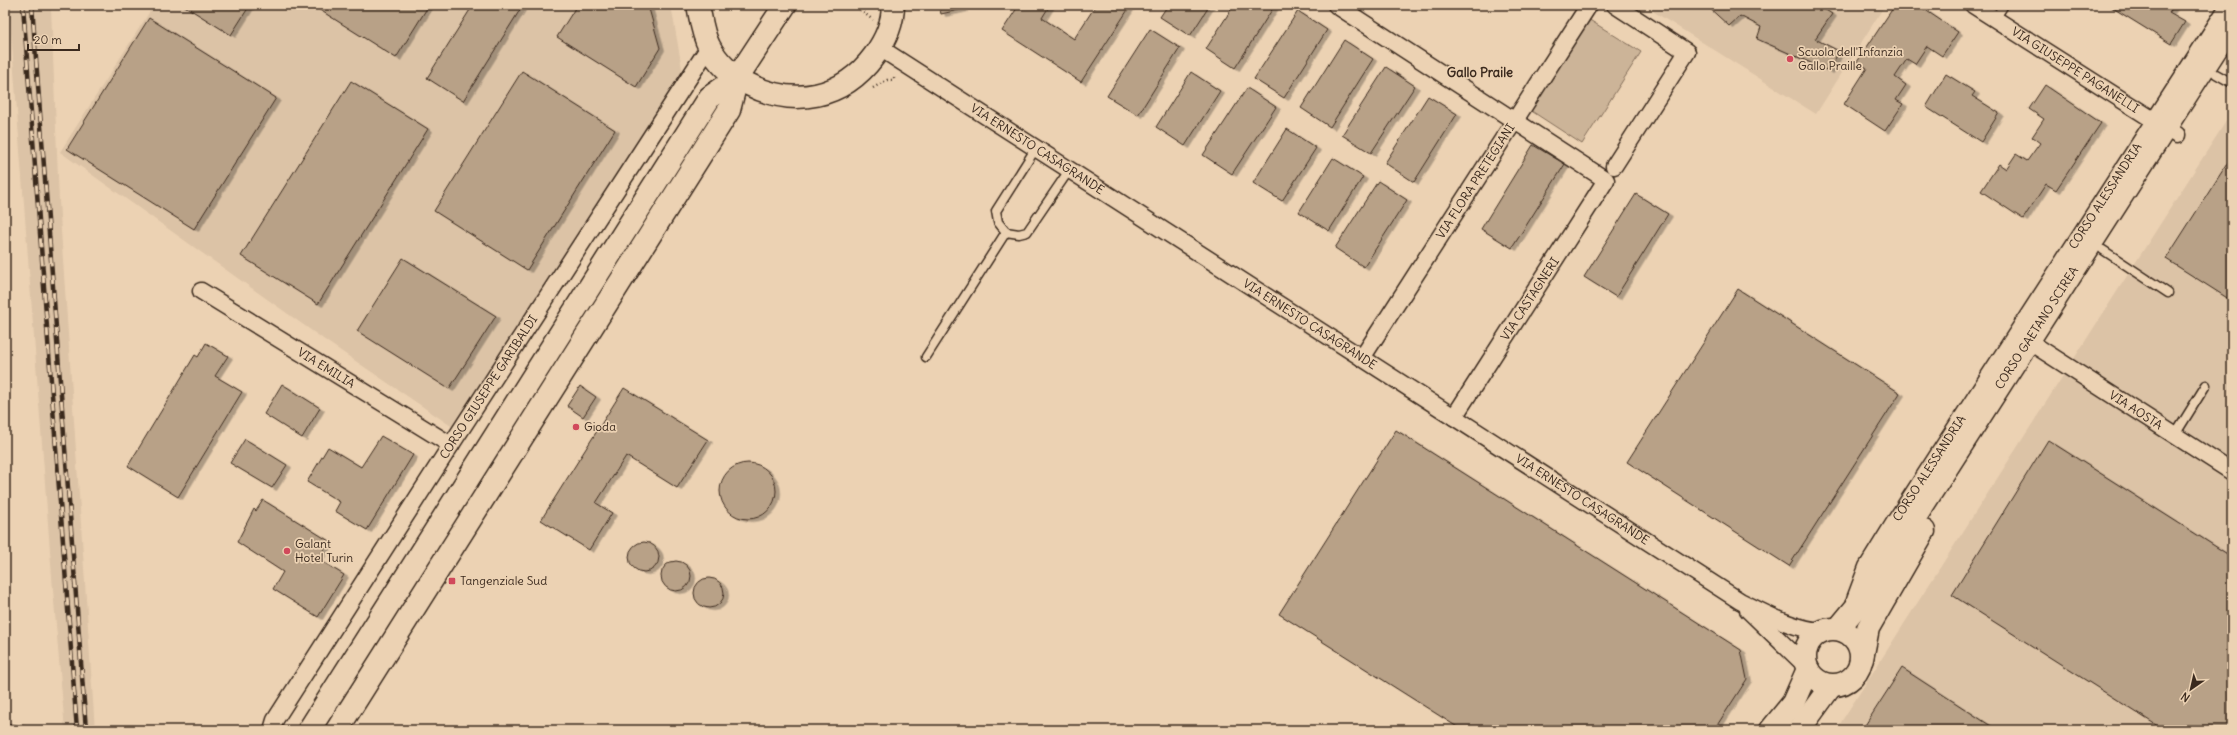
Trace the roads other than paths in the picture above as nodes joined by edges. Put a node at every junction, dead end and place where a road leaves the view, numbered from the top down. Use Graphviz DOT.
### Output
graph roads {
  1 [pos="698,5"];
  2 [pos="784,5"];
  3 [pos="1336,5"];
  4 [pos="1589,5"];
  5 [pos="1615,5"];
  6 [pos="1973,5"];
  7 [pos="2004,5"];
  8 [pos="2229,5"];
  9 [pos="895,9"];
  10 [pos="1995,19"];
  11 [pos="2232,24"];
  12 [pos="709,47"];
  13 [pos="880,48"];
  14 [pos="2232,49"];
  15 [pos="737,78"];
  16 [pos="2224,79"];
  17 [pos="1515,120"];
  18 [pos="2165,128"];
  19 [pos="1036,148"];
  20 [pos="1614,166"];
  21 [pos="1070,169"];
  22 [pos="1006,232"];
  23 [pos="2103,250"];
  24 [pos="201,291"];
  25 [pos="2168,293"];
  26 [pos="2039,348"];
  27 [pos="926,357"];
  28 [pos="1362,358"];
  29 [pos="2206,385"];
  30 [pos="1454,418"];
  31 [pos="2175,435"];
  32 [pos="451,445"];
  33 [pos="2232,472"];
  34 [pos="1740,601"];
  35 [pos="1837,625"];
  36 [pos="1862,659"];
  37 [pos="1807,667"];
  38 [pos="1831,686"];
  39 [pos="272,730"];
  40 [pos="309,730"];
  41 [pos="337,730"];
  42 [pos="1771,730"];
  43 [pos="1799,730"];
  1 -- 12 [label="street"];
  2 -- 15 [label="street"];
  3 -- 17 [label="street"];
  4 -- 17 [label="street, VIA FLORA PRETEGIANI"];
  5 -- 20 [label="street"];
  6 -- 10 [label="street, VIA GIUSEPPE PAGANELLI"];
  7 -- 10 [label="lane"];
  8 -- 18 [label="street"];
  9 -- 13 [label="street"];
  10 -- 18 [label="street, VIA GIUSEPPE PAGANELLI"];
  11 -- 18 [label="street, CORSO GAETANO SCIREA"];
  12 -- 15 [label="street"];
  12 -- 32 [label="street, CORSO GIUSEPPE GARIBALDI"];
  13 -- 15 [label="street"];
  13 -- 19 [label="street, VIA ERNESTO CASAGRANDE"];
  14 -- 16 [label="street"];
  15 -- 40 [label="street"];
  15 -- 41 [label="street"];
  16 -- 18 [label="street"];
  17 -- 28 [label="street, VIA FLORA PRETEGIANI"];
  17 -- 30 [label="street, VIA CASTAGNERI"];
  18 -- 23 [label="street"];
  18 -- 35 [label="street, CORSO GAETANO SCIREA"];
  19 -- 21 [label="street, VIA ERNESTO CASAGRANDE"];
  19 -- 22 [label="lane"];
  21 -- 22 [label="lane"];
  21 -- 28 [label="street, VIA ERNESTO CASAGRANDE"];
  22 -- 27 [label="lane"];
  23 -- 25 [label="lane"];
  23 -- 26 [label="street"];
  24 -- 32 [label="street, VIA EMILIA"];
  26 -- 31 [label="street, VIA AOSTA"];
  26 -- 36 [label="street"];
  28 -- 30 [label="street, VIA ERNESTO CASAGRANDE"];
  29 -- 31 [label="lane"];
  30 -- 34 [label="street, VIA ERNESTO CASAGRANDE"];
  31 -- 33 [label="street, VIA AOSTA"];
  32 -- 39 [label="street, CORSO GIUSEPPE GARIBALDI"];
  34 -- 35 [label="street, VIA ERNESTO CASAGRANDE"];
  34 -- 37 [label="street, VIA ERNESTO CASAGRANDE"];
  35 -- 36 [label="street"];
  35 -- 37 [label="street"];
  36 -- 38 [label="street"];
  37 -- 38 [label="street"];
  37 -- 42 [label="street"];
  38 -- 43 [label="street"];
}
